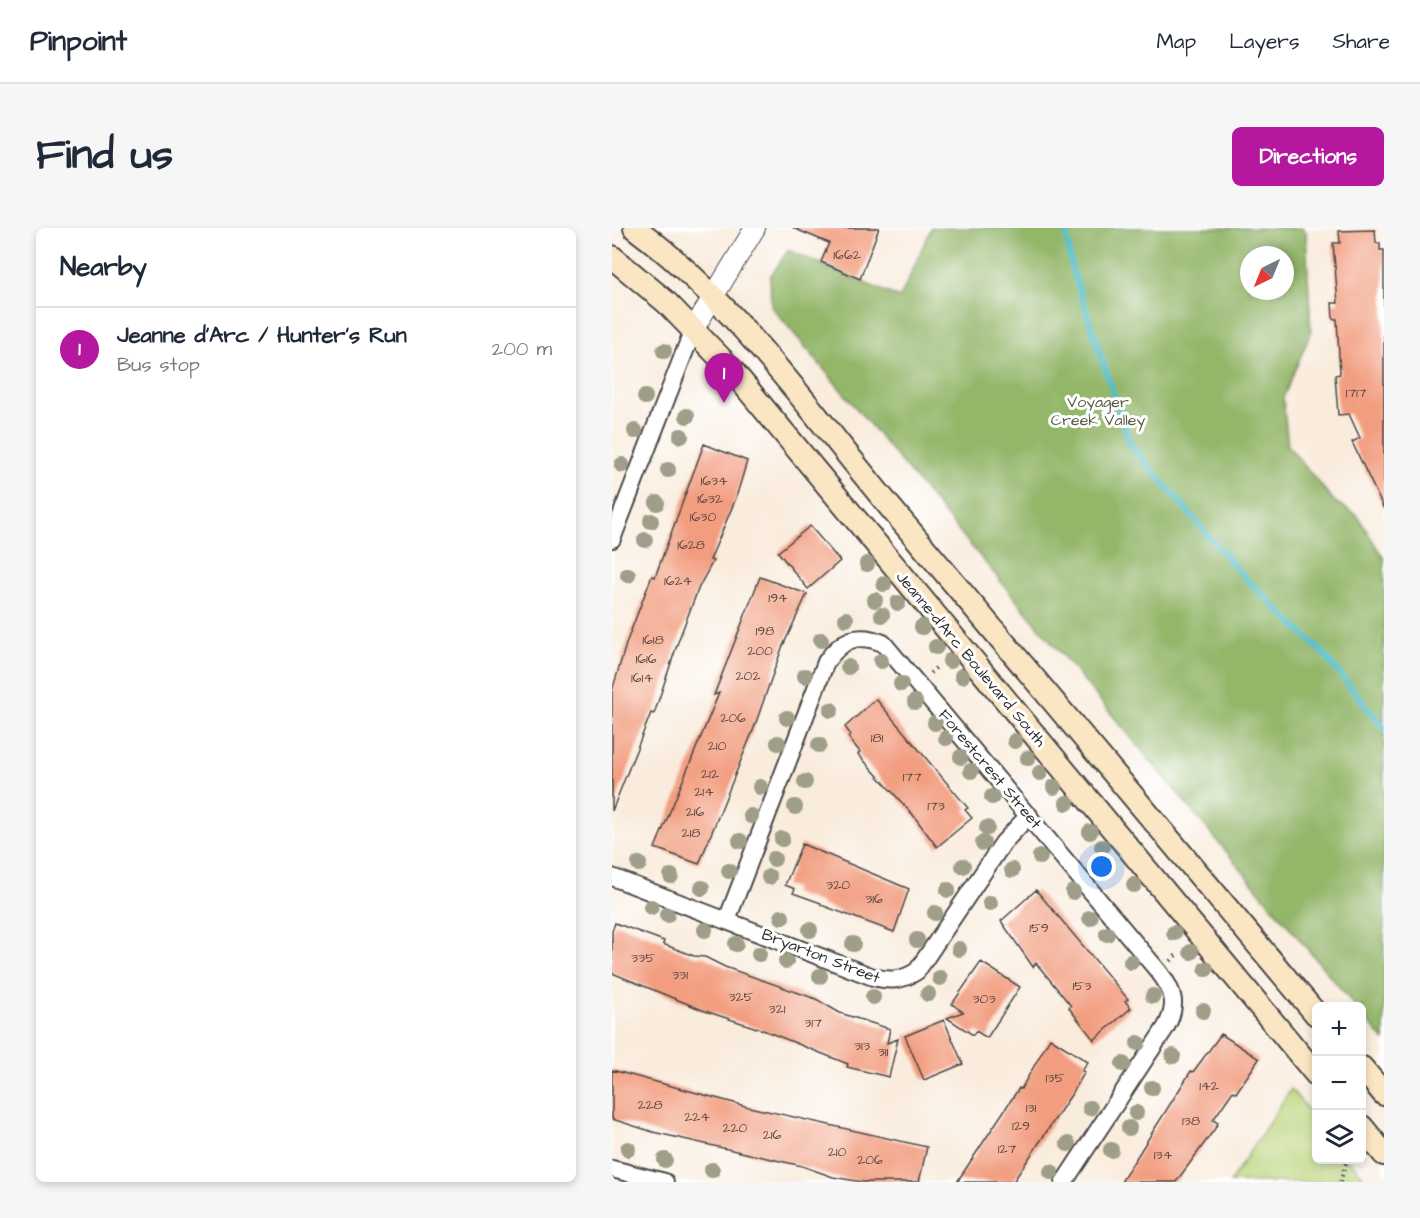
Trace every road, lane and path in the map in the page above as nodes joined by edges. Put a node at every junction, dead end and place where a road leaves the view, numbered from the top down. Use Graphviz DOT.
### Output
graph roads {
  1 [pos="635,228"];
  2 [pos="755,228"];
  3 [pos="612,257"];
  4 [pos="712,295"];
  5 [pos="693,330"];
  6 [pos="612,538"];
  7 [pos="1029,815"];
  8 [pos="612,876"];
  9 [pos="726,920"];
  10 [pos="1312,1008"];
  11 [pos="1312,1068"];
  12 [pos="1366,1073"];
  13 [pos="1384,1094"];
  14 [pos="1366,1132"];
  15 [pos="1384,1154"];
  16 [pos="1346,1164"];
  17 [pos="612,1169"];
  18 [pos="665,1182"];
  19 [pos="1064,1182"];
  20 [pos="1340,1182"];
  1 -- 4 [label="main road"];
  2 -- 4 [label="street"];
  3 -- 5 [label="main road, Jeanne-d'Arc Boulevard South"];
  4 -- 5 [label="street"];
  4 -- 10 [label="main road"];
  5 -- 6 [label="street"];
  5 -- 11 [label="main road, Jeanne-d'Arc Boulevard South"];
  7 -- 9 [label="street, Bryarton Street"];
  7 -- 9 [label="street, Forestcrest Street"];
  7 -- 19 [label="street, Forestcrest Street"];
  8 -- 9 [label="street, Bryarton Street"];
  12 -- 13 [label="main road"];
  14 -- 15 [label="main road"];
  16 -- 20 [label="path"];
  17 -- 18 [label="street"];
}
